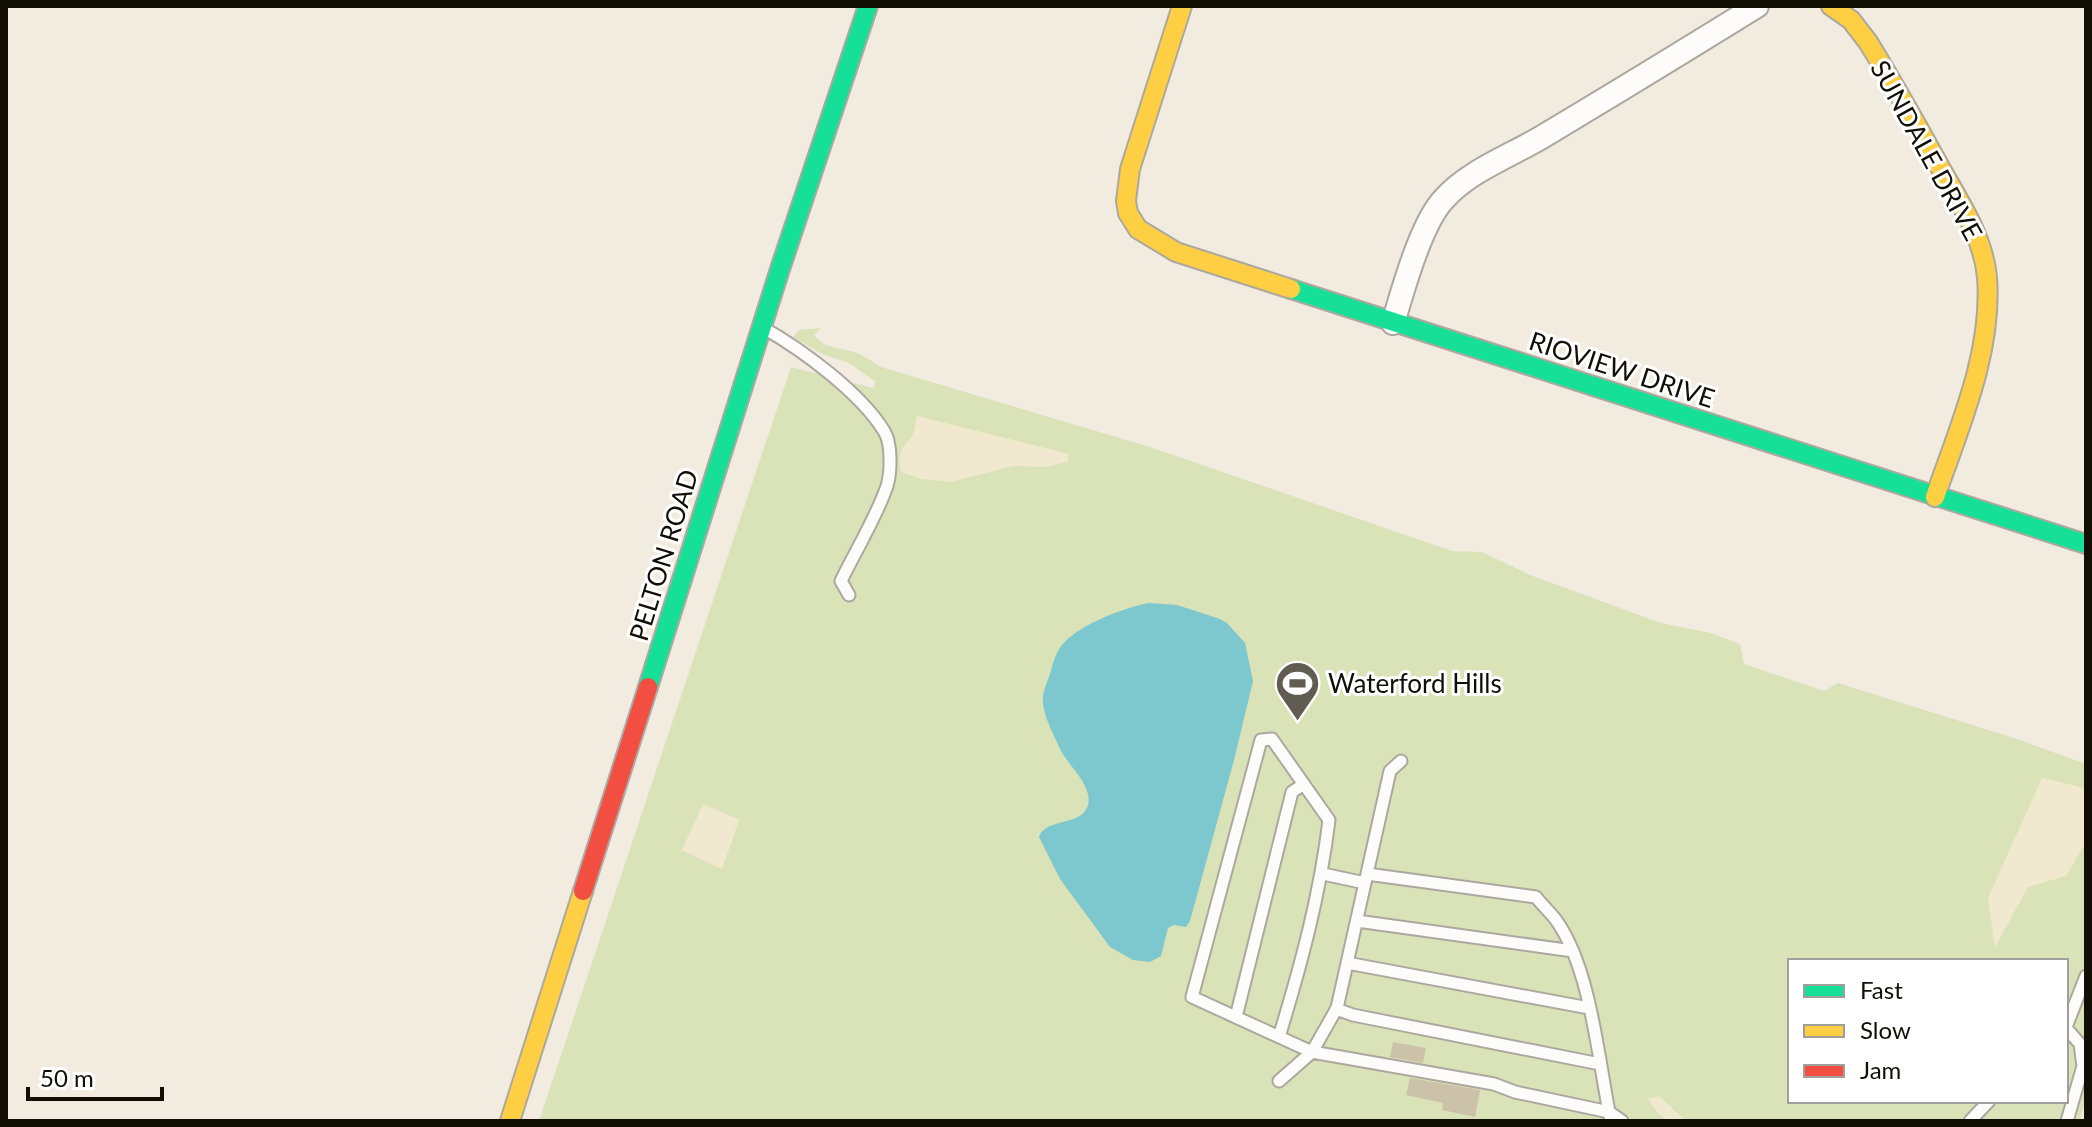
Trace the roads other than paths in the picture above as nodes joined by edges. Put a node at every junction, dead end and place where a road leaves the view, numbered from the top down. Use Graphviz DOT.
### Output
graph roads {
  1 [pos="868,6"];
  2 [pos="1182,6"];
  3 [pos="1757,6"];
  4 [pos="1831,6"];
  5 [pos="1393,323"];
  6 [pos="762,327"];
  7 [pos="1935,497"];
  8 [pos="2086,544"];
  9 [pos="849,595"];
  10 [pos="1401,761"];
  11 [pos="1304,784"];
  12 [pos="1323,874"];
  13 [pos="1366,878"];
  14 [pos="1357,921"];
  15 [pos="1573,951"];
  16 [pos="1347,963"];
  17 [pos="2086,976"];
  18 [pos="1589,1008"];
  19 [pos="1336,1009"];
  20 [pos="1236,1017"];
  21 [pos="2068,1023"];
  22 [pos="2068,1030"];
  23 [pos="1279,1037"];
  24 [pos="1312,1052"];
  25 [pos="1600,1064"];
  26 [pos="1279,1081"];
  27 [pos="1987,1103"];
  28 [pos="1610,1116"];
  29 [pos="510,1121"];
  30 [pos="1622,1121"];
  31 [pos="1970,1121"];
  32 [pos="2067,1121"];
  1 -- 6 [label="street, PELTON ROAD"];
  2 -- 5 [label="street, RIOVIEW DRIVE"];
  3 -- 5 [label="street"];
  4 -- 7 [label="street, SUNDALE DRIVE"];
  5 -- 7 [label="street, RIOVIEW DRIVE"];
  6 -- 9 [label="lane"];
  6 -- 29 [label="street, PELTON ROAD"];
  7 -- 8 [label="street, RIOVIEW DRIVE"];
  10 -- 13 [label="lane"];
  11 -- 12 [label="lane"];
  11 -- 20 [label="lane"];
  11 -- 20 [label="lane"];
  12 -- 13 [label="lane"];
  12 -- 23 [label="lane"];
  13 -- 14 [label="lane"];
  13 -- 15 [label="lane"];
  14 -- 15 [label="lane"];
  14 -- 16 [label="lane"];
  15 -- 18 [label="lane"];
  16 -- 18 [label="lane"];
  16 -- 19 [label="lane"];
  17 -- 21 [label="lane"];
  18 -- 25 [label="lane"];
  19 -- 24 [label="lane"];
  19 -- 25 [label="lane"];
  20 -- 23 [label="lane"];
  22 -- 32 [label="lane"];
  23 -- 24 [label="lane"];
  24 -- 26 [label="lane"];
  24 -- 28 [label="lane"];
  25 -- 28 [label="lane"];
  27 -- 31 [label="lane"];
  28 -- 30 [label="lane"];
}
